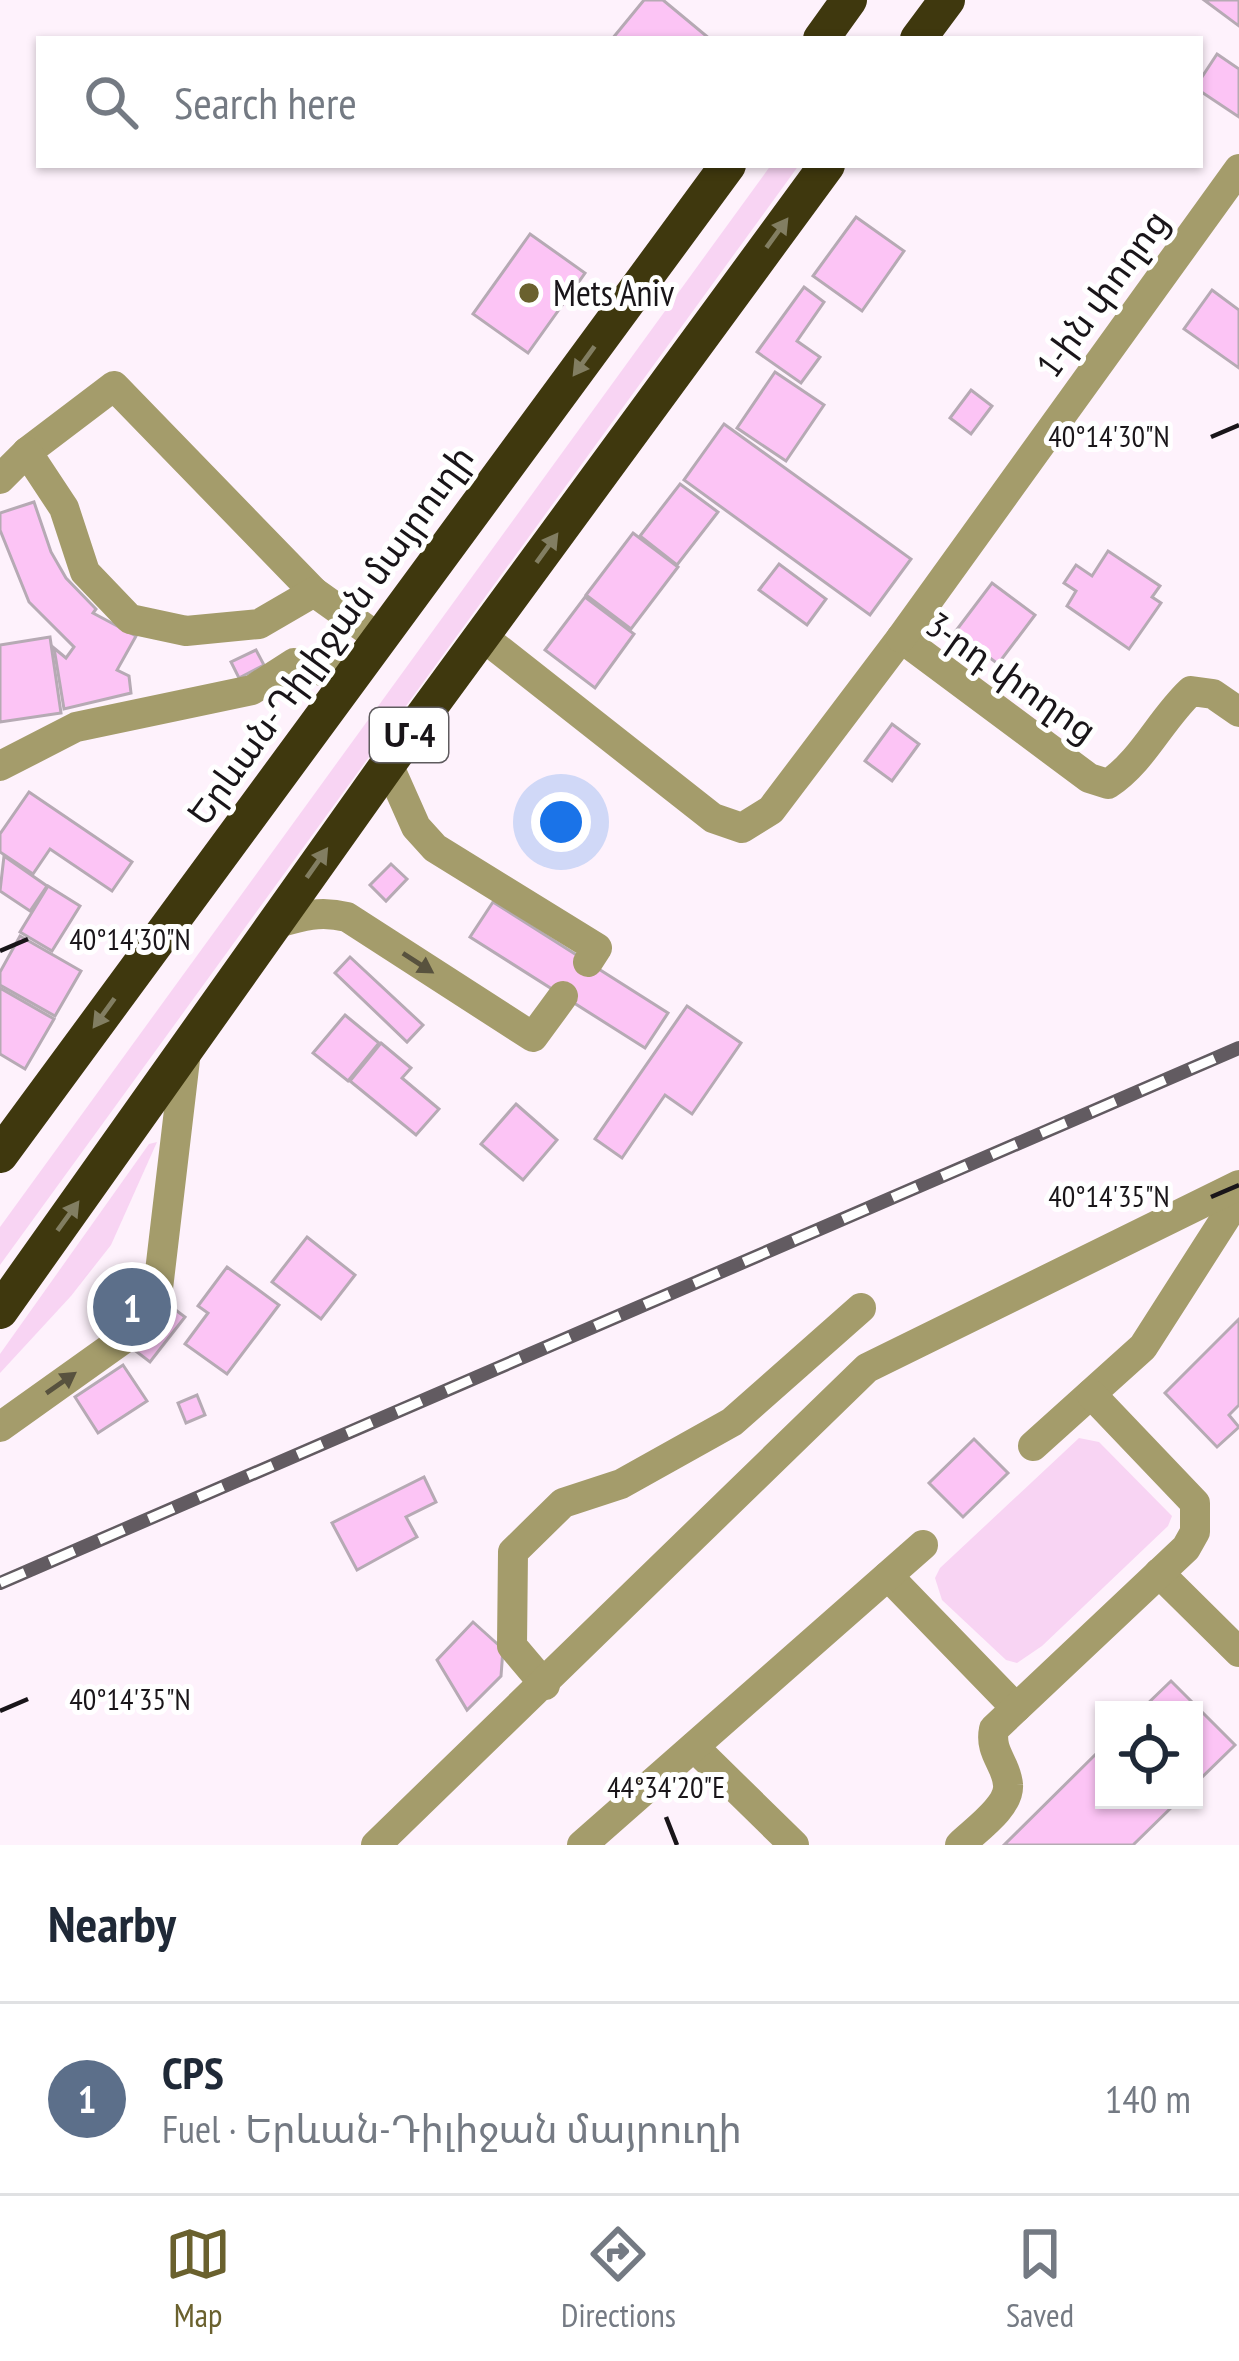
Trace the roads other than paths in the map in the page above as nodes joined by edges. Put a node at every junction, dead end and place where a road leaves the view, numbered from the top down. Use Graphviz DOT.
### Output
graph roads {
  1 [pos="849,0"];
  2 [pos="947,0"];
  3 [pos="823,36"];
  4 [pos="920,36"];
  5 [pos="726,168"];
  6 [pos="824,168"];
  7 [pos="1239,169"];
  8 [pos="27,452"];
  9 [pos="0,479"];
  10 [pos="314,592"];
  11 [pos="483,637"];
  12 [pos="901,638"];
  13 [pos="380,639"];
  14 [pos="350,679"];
  15 [pos="1239,712"];
  16 [pos="388,764"];
  17 [pos="0,766"];
  18 [pos="274,924"];
  19 [pos="588,962"];
  20 [pos="563,996"];
  21 [pos="186,1051"];
  22 [pos="0,1155"];
  23 [pos="1239,1186"];
  24 [pos="1239,1196"];
  25 [pos="157,1297"];
  26 [pos="861,1308"];
  27 [pos="0,1311"];
  28 [pos="122,1340"];
  29 [pos="1090,1394"];
  30 [pos="0,1427"];
  31 [pos="1034,1446"];
  32 [pos="922,1545"];
  33 [pos="1159,1573"];
  34 [pos="888,1576"];
  35 [pos="1239,1652"];
  36 [pos="545,1685"];
  37 [pos="1016,1708"];
  38 [pos="694,1747"];
  39 [pos="376,1845"];
  40 [pos="582,1845"];
  41 [pos="794,1845"];
  42 [pos="960,1845"];
  1 -- 3 [label="highway"];
  2 -- 4 [label="highway"];
  5 -- 13 [label="highway, Երևան-Դիլիջան մայրուղի / Մ-4, one-way"];
  11 -- 6 [label="highway, Մ-4, one-way"];
  7 -- 12 [label="street, 1-ին փողոց"];
  8 -- 9 [label="street"];
  8 -- 10 [label="street"];
  8 -- 10 [label="street"];
  10 -- 13 [label="street"];
  11 -- 12 [label="street, 3-րդ փողոց"];
  11 -- 16 [label="highway, Մ-4"];
  12 -- 15 [label="street, 3-րդ փողոց"];
  13 -- 14 [label="highway, Երևան-Դիլիջան մայրուղի / Մ-4"];
  14 -- 17 [label="street"];
  14 -- 22 [label="highway, Երևան-Դիլիջան մայրուղի / Մ-4, one-way"];
  18 -- 16 [label="highway, Մ-4, one-way"];
  16 -- 19 [label="street"];
  18 -- 20 [label="street, one-way"];
  18 -- 21 [label="highway, Մ-4"];
  21 -- 25 [label="street"];
  27 -- 21 [label="highway, Մ-4, one-way"];
  23 -- 36 [label="street"];
  24 -- 29 [label="street"];
  26 -- 36 [label="street"];
  30 -- 28 [label="street, one-way"];
  29 -- 31 [label="street"];
  29 -- 33 [label="street"];
  32 -- 34 [label="street"];
  33 -- 35 [label="street"];
  33 -- 37 [label="street"];
  34 -- 37 [label="street"];
  34 -- 38 [label="street"];
  36 -- 39 [label="street"];
  37 -- 42 [label="street"];
  38 -- 40 [label="street"];
  38 -- 41 [label="street"];
}
